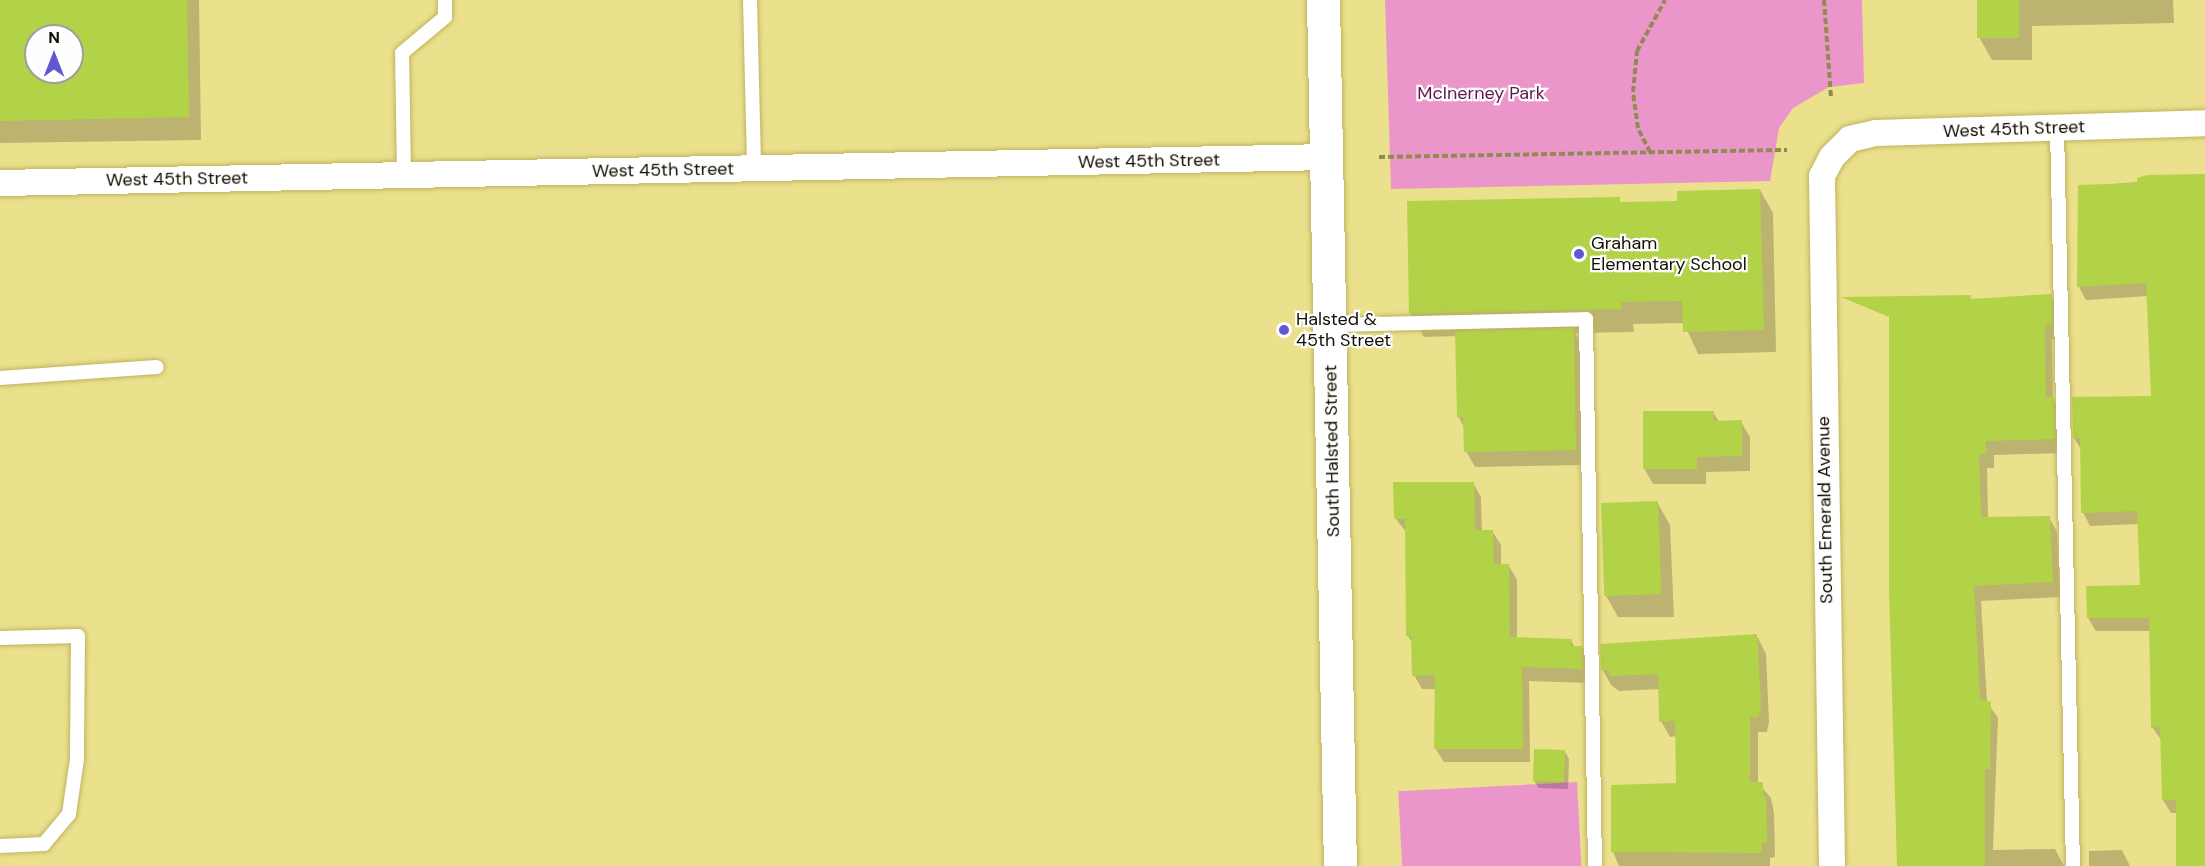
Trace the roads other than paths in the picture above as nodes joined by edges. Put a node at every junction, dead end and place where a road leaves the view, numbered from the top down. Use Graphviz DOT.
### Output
graph roads {
  1 [pos="445,0"];
  2 [pos="750,0"];
  3 [pos="1323,0"];
  4 [pos="2205,123"];
  5 [pos="2057,128"];
  6 [pos="1326,157"];
  7 [pos="1832,157"];
  8 [pos="754,168"];
  9 [pos="404,175"];
  10 [pos="0,183"];
  11 [pos="1329,325"];
  12 [pos="157,367"];
  13 [pos="0,378"];
  14 [pos="0,638"];
  15 [pos="0,846"];
  16 [pos="1340,866"];
  17 [pos="1595,866"];
  18 [pos="1832,866"];
  19 [pos="2073,866"];
  1 -- 9 [label="lane"];
  2 -- 8 [label="lane"];
  3 -- 6 [label="main road, South Halsted Street"];
  4 -- 5 [label="street, West 45th Street"];
  5 -- 7 [label="street, West 45th Street"];
  5 -- 19 [label="lane"];
  6 -- 8 [label="street, West 45th Street"];
  6 -- 11 [label="main road, South Halsted Street"];
  7 -- 18 [label="street, South Emerald Avenue"];
  8 -- 9 [label="street, West 45th Street"];
  9 -- 10 [label="street, West 45th Street"];
  11 -- 16 [label="main road, South Halsted Street"];
  11 -- 17 [label="lane"];
  12 -- 13 [label="lane"];
  14 -- 15 [label="lane"];
}
